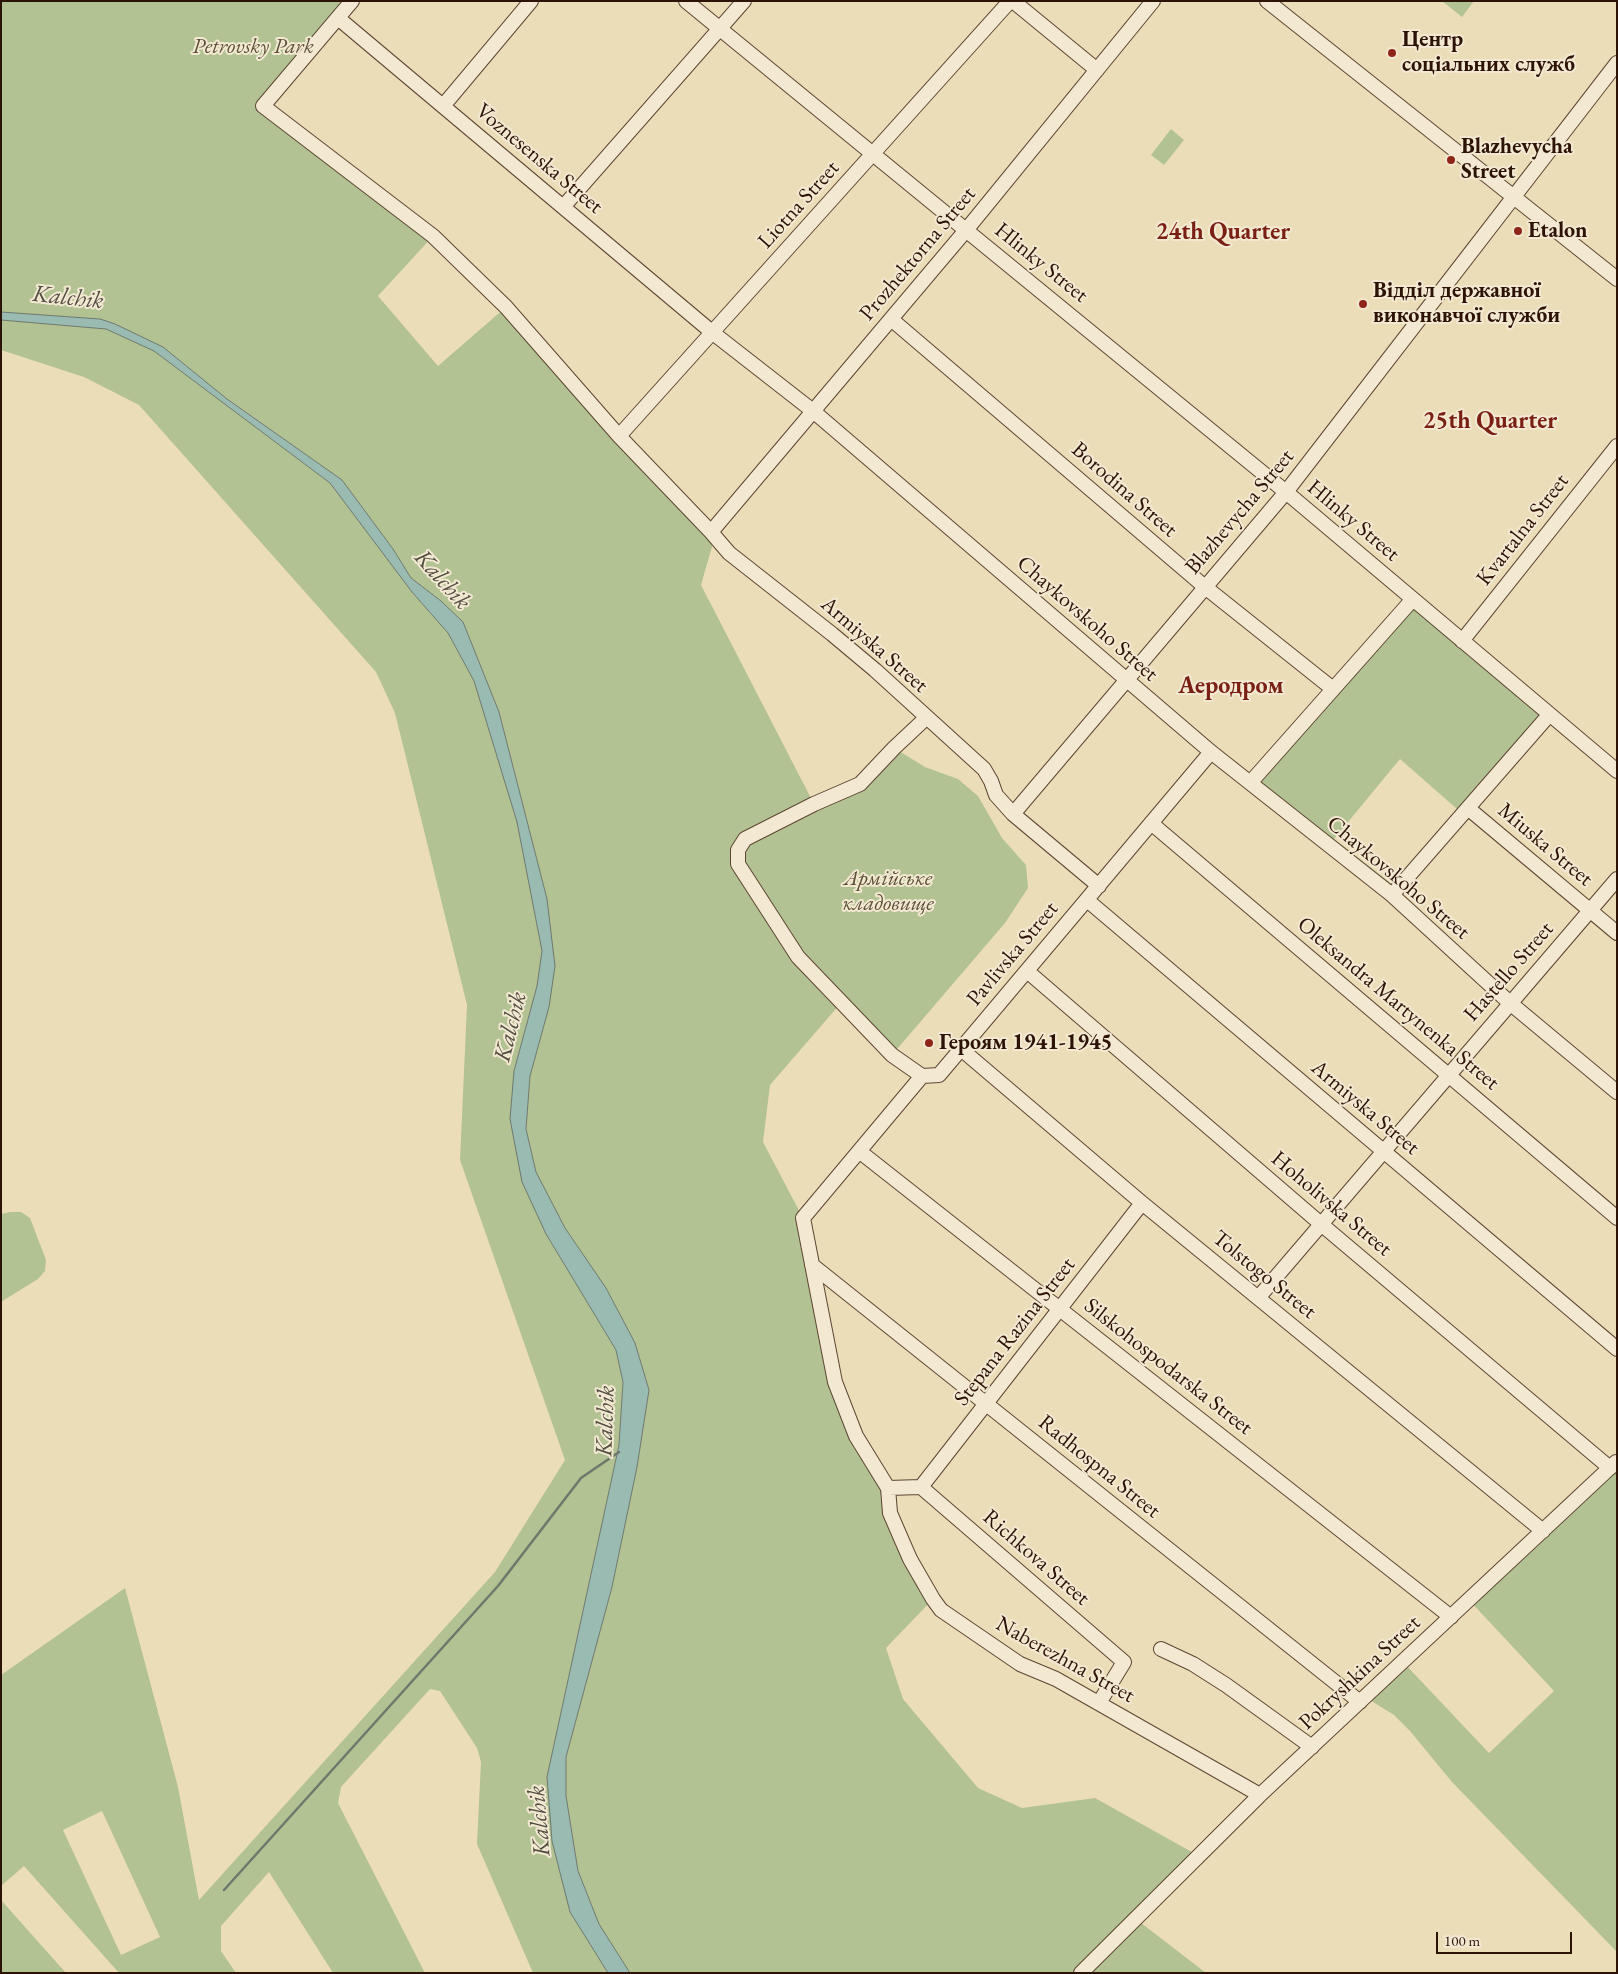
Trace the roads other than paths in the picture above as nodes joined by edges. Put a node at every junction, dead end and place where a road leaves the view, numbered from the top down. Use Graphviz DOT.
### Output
graph roads {
  1 [pos="352,1"];
  2 [pos="531,1"];
  3 [pos="686,1"];
  4 [pos="744,1"];
  5 [pos="1011,1"];
  6 [pos="1154,1"];
  7 [pos="1268,1"];
  8 [pos="338,18"];
  9 [pos="720,28"];
  10 [pos="1617,63"];
  11 [pos="1097,70"];
  12 [pos="442,106"];
  13 [pos="874,153"];
  14 [pos="1513,196"];
  15 [pos="563,207"];
  16 [pos="967,230"];
  17 [pos="1617,279"];
  18 [pos="892,319"];
  19 [pos="713,333"];
  20 [pos="813,411"];
  21 [pos="619,436"];
  22 [pos="1617,446"];
  23 [pos="1286,492"];
  24 [pos="711,532"];
  25 [pos="1205,587"];
  26 [pos="1412,599"];
  27 [pos="1462,641"];
  28 [pos="1126,680"];
  29 [pos="1333,689"];
  30 [pos="1550,715"];
  31 [pos="926,718"];
  32 [pos="1211,752"];
  33 [pos="1617,772"];
  34 [pos="1250,783"];
  35 [pos="1468,809"];
  36 [pos="1014,814"];
  37 [pos="1151,823"];
  38 [pos="1617,879"];
  39 [pos="1099,886"];
  40 [pos="1392,896"];
  41 [pos="1087,900"];
  42 [pos="1590,910"];
  43 [pos="1617,933"];
  44 [pos="1027,971"];
  45 [pos="1510,1003"];
  46 [pos="961,1049"];
  47 [pos="922,1076"];
  48 [pos="1448,1076"];
  49 [pos="1617,1092"];
  50 [pos="859,1151"];
  51 [pos="1384,1152"];
  52 [pos="1142,1203"];
  53 [pos="1617,1218"];
  54 [pos="1322,1224"];
  55 [pos="812,1265"];
  56 [pos="1258,1298"];
  57 [pos="1060,1309"];
  58 [pos="1617,1349"];
  59 [pos="986,1404"];
  60 [pos="1613,1465"];
  61 [pos="920,1487"];
  62 [pos="888,1488"];
  63 [pos="1543,1531"];
  64 [pos="1451,1617"];
  65 [pos="1160,1649"];
  66 [pos="1360,1702"];
  67 [pos="1099,1703"];
  68 [pos="1312,1747"];
  69 [pos="1260,1795"];
  70 [pos="1081,1973"];
  1 -- 8 [label="street"];
  2 -- 12 [label="street"];
  3 -- 9 [label="street, Hlinky Street"];
  4 -- 9 [label="street"];
  5 -- 11 [label="street"];
  5 -- 13 [label="street, Liotna Street"];
  6 -- 11 [label="street, Prozhektorna Street"];
  7 -- 14 [label="street"];
  8 -- 12 [label="street, Voznesenska Street"];
  8 -- 21 [label="street"];
  9 -- 13 [label="street, Hlinky Street"];
  9 -- 15 [label="street"];
  10 -- 14 [label="street, Blazhevycha Street"];
  11 -- 16 [label="street, Prozhektorna Street"];
  12 -- 15 [label="street, Voznesenska Street"];
  13 -- 16 [label="street, Hlinky Street"];
  13 -- 19 [label="street, Liotna Street"];
  14 -- 17 [label="street"];
  14 -- 23 [label="street, Blazhevycha Street"];
  15 -- 19 [label="street, Voznesenska Street"];
  16 -- 18 [label="street, Prozhektorna Street"];
  16 -- 23 [label="street, Hlinky Street"];
  18 -- 20 [label="street, Prozhektorna Street"];
  18 -- 25 [label="street, Borodina Street"];
  19 -- 20 [label="street, Chaykovskoho Street"];
  19 -- 21 [label="street, Liotna Street"];
  20 -- 24 [label="street, Prozhektorna Street"];
  20 -- 28 [label="street, Chaykovskoho Street"];
  21 -- 24 [label="street, Armiyska Street"];
  22 -- 27 [label="street, Kvartalna Street"];
  23 -- 25 [label="street, Blazhevycha Street"];
  23 -- 26 [label="street, Hlinky Street"];
  24 -- 31 [label="street, Armiyska Street"];
  25 -- 28 [label="street, Blazhevycha Street"];
  25 -- 29 [label="street, Borodina Street"];
  26 -- 27 [label="street, Hlinky Street"];
  26 -- 29 [label="street"];
  27 -- 30 [label="street, Hlinky Street"];
  28 -- 32 [label="street, Chaykovskoho Street"];
  28 -- 36 [label="street, Blazhevycha Street"];
  29 -- 34 [label="street"];
  30 -- 33 [label="street, Hlinky Street"];
  30 -- 35 [label="street, Miuska Street"];
  31 -- 36 [label="street, Armiyska Street"];
  31 -- 47 [label="street"];
  32 -- 34 [label="street, Chaykovskoho Street"];
  32 -- 37 [label="street, Pavlivska Street"];
  34 -- 40 [label="street, Chaykovskoho Street"];
  35 -- 40 [label="street, Miuska Street"];
  35 -- 42 [label="street, Miuska Street"];
  36 -- 39 [label="street, Armiyska Street"];
  37 -- 39 [label="street, Pavlivska Street"];
  37 -- 48 [label="street, Oleksandra Martynenka Street"];
  38 -- 42 [label="street, Hastello Street"];
  39 -- 41 [label="street, Pavlivska Street"];
  40 -- 45 [label="street, Chaykovskoho Street"];
  41 -- 44 [label="street, Pavlivska Street"];
  41 -- 51 [label="street, Armiyska Street"];
  42 -- 43 [label="street, Miuska Street"];
  42 -- 45 [label="street, Hastello Street"];
  44 -- 46 [label="street, Pavlivska Street"];
  44 -- 54 [label="street, Hoholivska Street"];
  45 -- 48 [label="street, Hastello Street"];
  45 -- 49 [label="street, Chaykovskoho Street"];
  46 -- 47 [label="street, Pavlivska Street"];
  46 -- 52 [label="street, Tolstogo Street"];
  47 -- 50 [label="street"];
  48 -- 51 [label="street, Hastello Street"];
  48 -- 53 [label="street, Oleksandra Martynenka Street"];
  50 -- 55 [label="street"];
  50 -- 57 [label="street, Silskohospodarska Street"];
  51 -- 54 [label="street, Hastello Street"];
  51 -- 58 [label="street, Armiyska Street"];
  52 -- 56 [label="street, Tolstogo Street"];
  52 -- 57 [label="street, Stepana Razina Street"];
  54 -- 56 [label="street, Hastello Street"];
  54 -- 60 [label="street, Hoholivska Street"];
  55 -- 59 [label="street, Radhospna Street"];
  55 -- 62 [label="street, Naberezhna Street"];
  56 -- 63 [label="street, Tolstogo Street"];
  57 -- 59 [label="street, Stepana Razina Street"];
  57 -- 64 [label="street, Silskohospodarska Street"];
  59 -- 61 [label="street, Stepana Razina Street"];
  59 -- 66 [label="street, Radhospna Street"];
  60 -- 63 [label="street, Pokryshkina Street"];
  61 -- 62 [label="street"];
  61 -- 67 [label="street, Richkova Street"];
  62 -- 67 [label="street, Naberezhna Street"];
  63 -- 64 [label="street, Pokryshkina Street"];
  64 -- 66 [label="street, Pokryshkina Street"];
  65 -- 68 [label="street"];
  66 -- 68 [label="street, Pokryshkina Street"];
  67 -- 69 [label="street, Naberezhna Street"];
  68 -- 69 [label="street, Pokryshkina Street"];
  69 -- 70 [label="street, Pokryshkina Street"];
}
